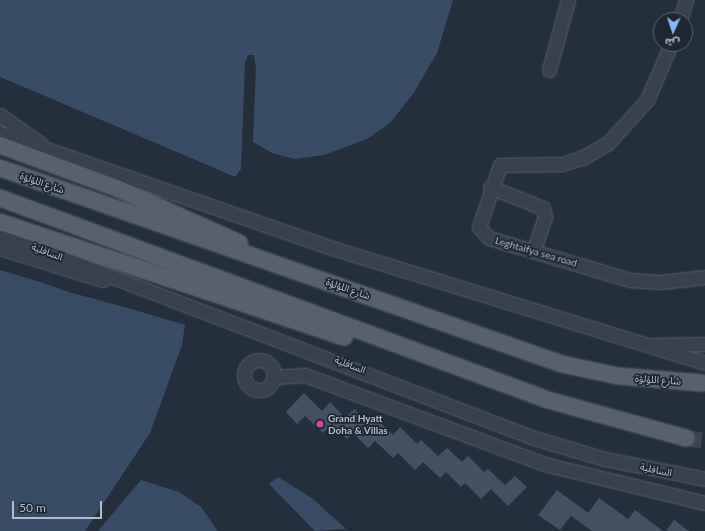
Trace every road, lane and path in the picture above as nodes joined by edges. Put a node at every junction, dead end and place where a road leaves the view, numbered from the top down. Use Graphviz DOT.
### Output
graph roads {
  1 [pos="568,0"];
  2 [pos="686,0"];
  3 [pos="682,12"];
  4 [pos="668,52"];
  5 [pos="549,70"];
  6 [pos="0,115"];
  7 [pos="0,133"];
  8 [pos="0,145"];
  9 [pos="44,147"];
  10 [pos="0,168"];
  11 [pos="490,186"];
  12 [pos="0,198"];
  13 [pos="0,222"];
  14 [pos="0,234"];
  15 [pos="0,248"];
  16 [pos="533,251"];
  17 [pos="705,277"];
  18 [pos="131,283"];
  19 [pos="342,287"];
  20 [pos="705,344"];
  21 [pos="392,345"];
  22 [pos="646,346"];
  23 [pos="705,363"];
  24 [pos="275,376"];
  25 [pos="702,382"];
  26 [pos="686,438"];
  27 [pos="705,480"];
  28 [pos="705,502"];
  1 -- 5 [label="street"];
  2 -- 3 [label="street"];
  4 -- 11 [label="street, Leghtaifya sea road"];
  6 -- 9 [label="street"];
  7 -- 9 [label="street"];
  8 -- 19 [label="main road"];
  9 -- 22 [label="street"];
  10 -- 19 [label="main road, شارع اللؤلؤة"];
  11 -- 16 [label="street"];
  11 -- 16 [label="street, Leghtaifya sea road"];
  12 -- 21 [label="main road"];
  13 -- 21 [label="main road"];
  14 -- 18 [label="street, السافلية"];
  15 -- 18 [label="street"];
  16 -- 17 [label="street, Leghtaifya sea road"];
  18 -- 27 [label="street, السافلية"];
  19 -- 25 [label="main road, شارع اللؤلؤة"];
  20 -- 22 [label="street"];
  21 -- 26 [label="main road"];
  22 -- 23 [label="street"];
  24 -- 28 [label="street"];
}
